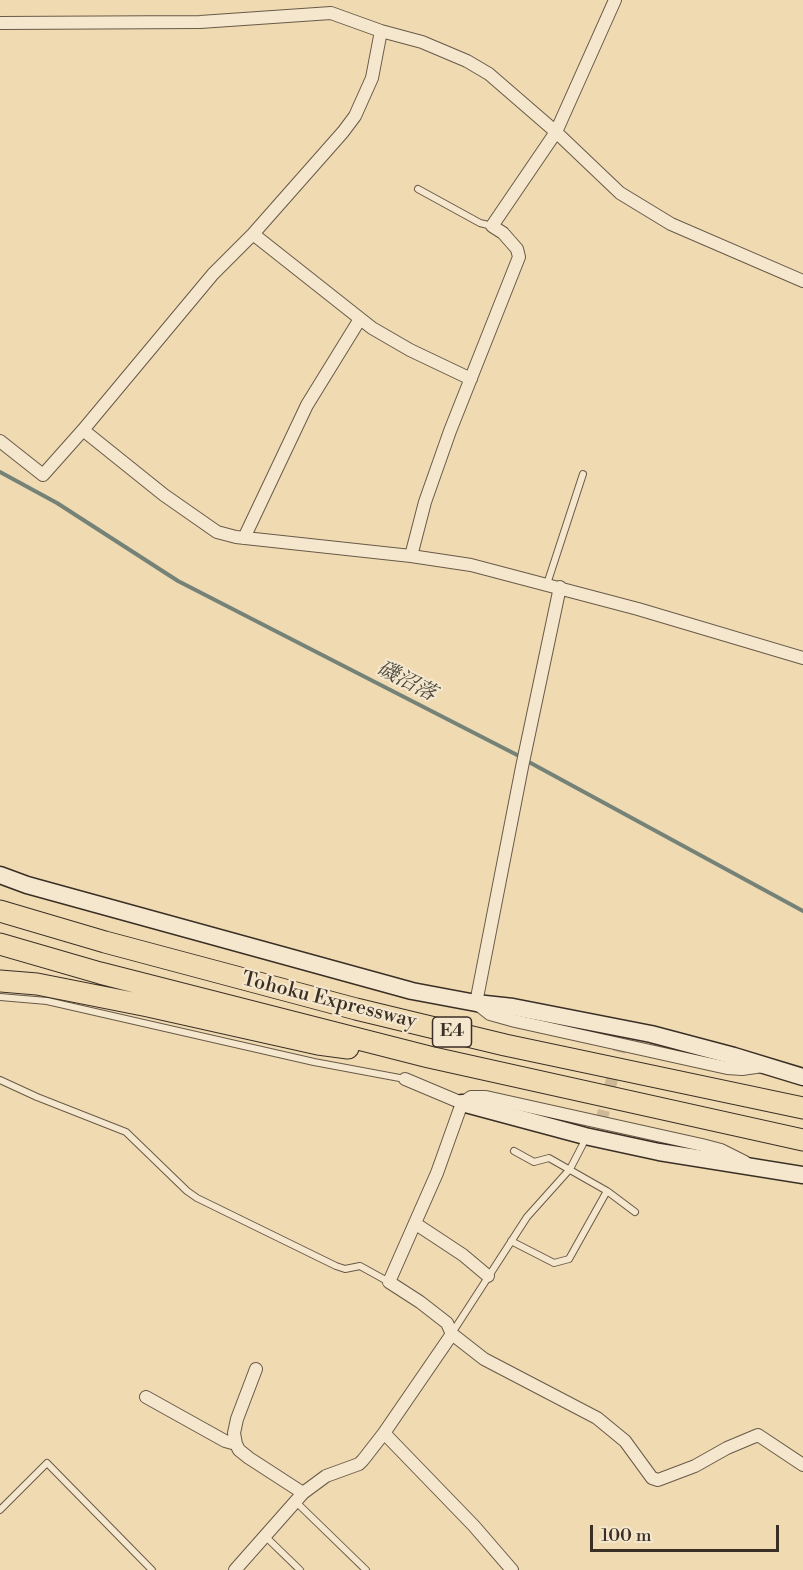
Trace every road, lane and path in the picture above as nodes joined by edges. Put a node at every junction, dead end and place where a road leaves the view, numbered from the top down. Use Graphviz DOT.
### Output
graph roads {
  1 [pos="615,0"];
  2 [pos="0,23"];
  3 [pos="381,31"];
  4 [pos="556,132"];
  5 [pos="418,189"];
  6 [pos="492,226"];
  7 [pos="253,234"];
  8 [pos="803,281"];
  9 [pos="360,319"];
  10 [pos="471,379"];
  11 [pos="83,430"];
  12 [pos="0,441"];
  13 [pos="583,474"];
  14 [pos="244,538"];
  15 [pos="411,556"];
  16 [pos="547,584"];
  17 [pos="560,587"];
  18 [pos="803,658"];
  19 [pos="0,874"];
  20 [pos="0,900"];
  21 [pos="0,911"];
  22 [pos="105,942"];
  23 [pos="0,944"];
  24 [pos="0,981"];
  25 [pos="0,997"];
  26 [pos="476,1003"];
  27 [pos="429,1057"];
  28 [pos="803,1077"];
  29 [pos="405,1079"];
  30 [pos="0,1080"];
  31 [pos="462,1103"];
  32 [pos="803,1108"];
  33 [pos="585,1136"];
  34 [pos="803,1140"];
  35 [pos="514,1151"];
  36 [pos="754,1166"];
  37 [pos="570,1169"];
  38 [pos="803,1175"];
  39 [pos="607,1191"];
  40 [pos="635,1212"];
  41 [pos="416,1224"];
  42 [pos="511,1241"];
  43 [pos="488,1276"];
  44 [pos="389,1282"];
  45 [pos="452,1334"];
  46 [pos="256,1369"];
  47 [pos="146,1397"];
  48 [pos="384,1433"];
  49 [pos="236,1444"];
  50 [pos="803,1465"];
  51 [pos="300,1497"];
  52 [pos="0,1510"];
  53 [pos="266,1537"];
  54 [pos="152,1570"];
  55 [pos="235,1570"];
  56 [pos="300,1570"];
  57 [pos="366,1570"];
  58 [pos="512,1570"];
  1 -- 4 [label="street"];
  2 -- 3 [label="street"];
  3 -- 4 [label="street"];
  3 -- 7 [label="street"];
  4 -- 6 [label="street"];
  4 -- 8 [label="street"];
  5 -- 6 [label="lane"];
  6 -- 10 [label="street"];
  7 -- 9 [label="street"];
  7 -- 11 [label="street"];
  9 -- 10 [label="street"];
  9 -- 14 [label="street"];
  10 -- 15 [label="street"];
  11 -- 12 [label="street"];
  11 -- 14 [label="street"];
  13 -- 16 [label="lane"];
  14 -- 15 [label="street"];
  15 -- 16 [label="street"];
  16 -- 17 [label="street"];
  17 -- 18 [label="street"];
  17 -- 26 [label="street"];
  19 -- 26 [label="street"];
  20 -- 22 [label="highway"];
  21 -- 22 [label="highway, Tohoku Expressway / E4"];
  22 -- 32 [label="highway, Tohoku Expressway / E4"];
  23 -- 27 [label="highway, Tohoku Expressway / E4"];
  24 -- 27 [label="highway"];
  25 -- 29 [label="lane"];
  26 -- 28 [label="street"];
  27 -- 34 [label="highway, Tohoku Expressway / E4"];
  29 -- 31 [label="street"];
  30 -- 44 [label="lane"];
  31 -- 33 [label="street"];
  31 -- 36 [label="street"];
  31 -- 41 [label="street"];
  33 -- 36 [label="street"];
  33 -- 37 [label="lane"];
  35 -- 37 [label="lane"];
  36 -- 38 [label="street"];
  37 -- 39 [label="lane"];
  37 -- 42 [label="lane"];
  39 -- 40 [label="lane"];
  39 -- 42 [label="lane"];
  41 -- 43 [label="street"];
  41 -- 44 [label="street"];
  42 -- 43 [label="lane"];
  43 -- 45 [label="lane"];
  44 -- 45 [label="street"];
  45 -- 48 [label="street"];
  45 -- 50 [label="street"];
  46 -- 49 [label="street"];
  47 -- 49 [label="street"];
  48 -- 51 [label="street"];
  48 -- 58 [label="street"];
  49 -- 51 [label="street"];
  51 -- 53 [label="street"];
  51 -- 57 [label="lane"];
  52 -- 54 [label="lane"];
  53 -- 55 [label="street"];
  53 -- 56 [label="lane"];
}
